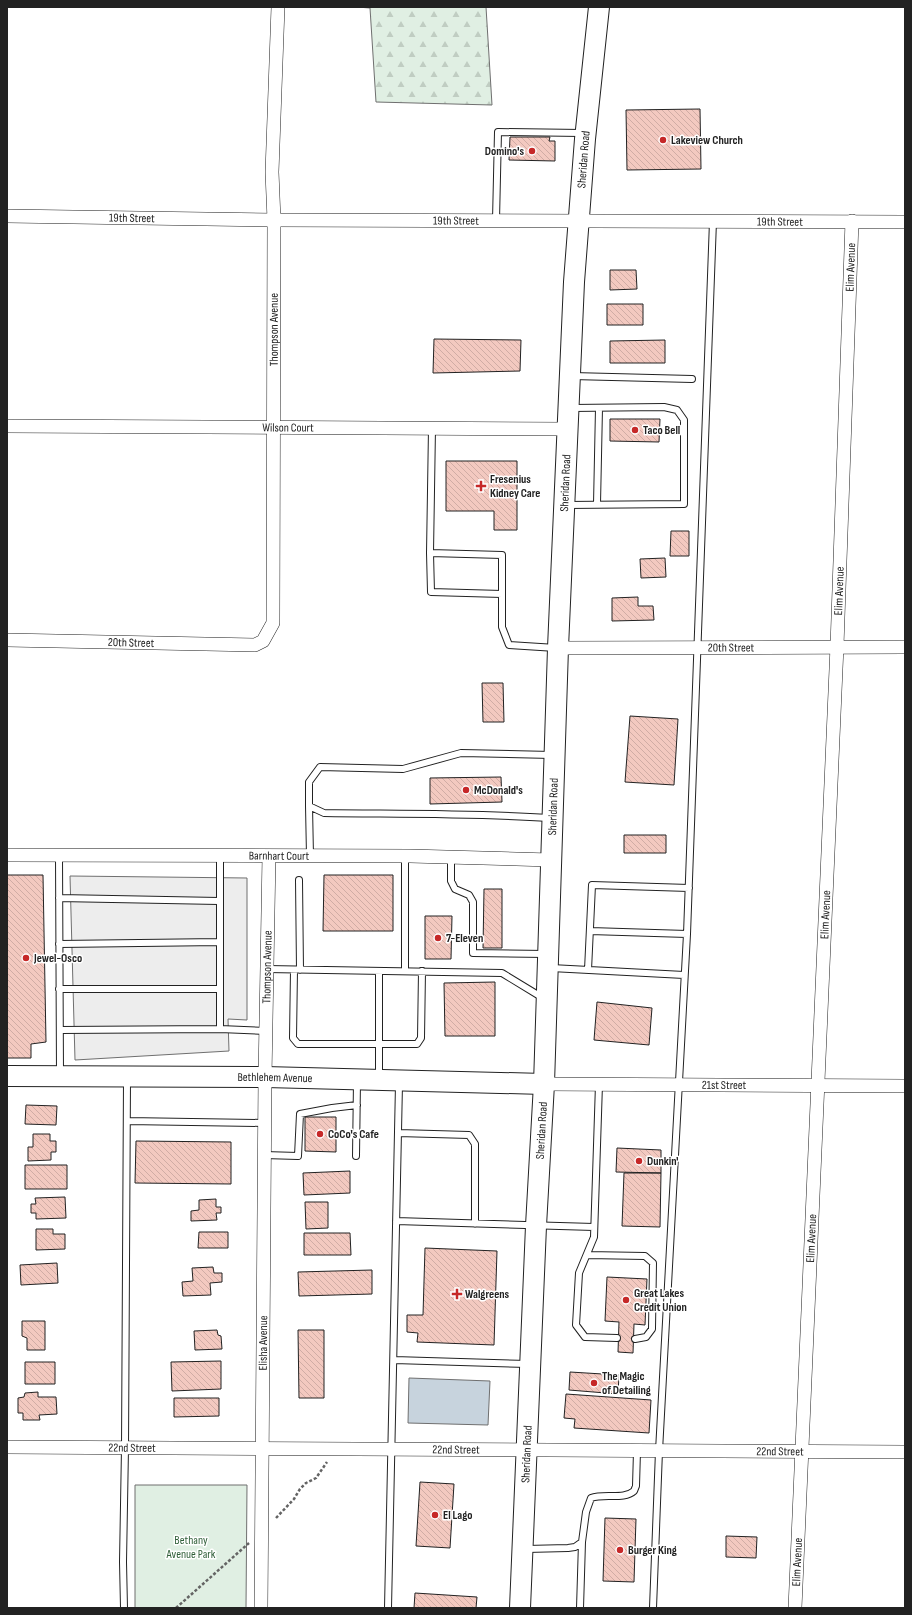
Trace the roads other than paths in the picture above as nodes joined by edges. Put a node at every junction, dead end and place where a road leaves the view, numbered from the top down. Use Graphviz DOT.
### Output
graph roads {
  1 [pos="278,7"];
  2 [pos="599,7"];
  3 [pos="586,133"];
  4 [pos="7,216"];
  5 [pos="274,220"];
  6 [pos="496,220"];
  7 [pos="579,221"];
  8 [pos="713,221"];
  9 [pos="852,221"];
  10 [pos="905,222"];
  11 [pos="570,376"];
  12 [pos="692,379"];
  13 [pos="569,408"];
  14 [pos="599,408"];
  15 [pos="7,426"];
  16 [pos="272,428"];
  17 [pos="432,428"];
  18 [pos="568,429"];
  19 [pos="564,504"];
  20 [pos="597,504"];
  21 [pos="430,553"];
  22 [pos="502,594"];
  23 [pos="7,640"];
  24 [pos="255,645"];
  25 [pos="837,646"];
  26 [pos="905,646"];
  27 [pos="697,647"];
  28 [pos="558,648"];
  29 [pos="554,755"];
  30 [pos="309,806"];
  31 [pos="552,818"];
  32 [pos="7,855"];
  33 [pos="59,856"];
  34 [pos="220,856"];
  35 [pos="270,856"];
  36 [pos="310,856"];
  37 [pos="405,856"];
  38 [pos="451,857"];
  39 [pos="550,860"];
  40 [pos="299,880"];
  41 [pos="689,888"];
  42 [pos="59,898"];
  43 [pos="219,901"];
  44 [pos="590,931"];
  45 [pos="687,934"];
  46 [pos="220,942"];
  47 [pos="59,944"];
  48 [pos="547,961"];
  49 [pos="267,969"];
  50 [pos="297,970"];
  51 [pos="588,970"];
  52 [pos="379,971"];
  53 [pos="404,971"];
  54 [pos="422,971"];
  55 [pos="684,974"];
  56 [pos="60,989"];
  57 [pos="220,989"];
  58 [pos="546,1000"];
  59 [pos="220,1029"];
  60 [pos="60,1030"];
  61 [pos="266,1031"];
  62 [pos="379,1044"];
  63 [pos="7,1076"];
  64 [pos="60,1076"];
  65 [pos="127,1076"];
  66 [pos="264,1077"];
  67 [pos="358,1079"];
  68 [pos="379,1080"];
  69 [pos="399,1080"];
  70 [pos="544,1084"];
  71 [pos="599,1084"];
  72 [pos="678,1084"];
  73 [pos="818,1086"];
  74 [pos="905,1086"];
  75 [pos="357,1105"];
  76 [pos="127,1121"];
  77 [pos="264,1123"];
  78 [pos="398,1133"];
  79 [pos="264,1155"];
  80 [pos="356,1156"];
  81 [pos="396,1221"];
  82 [pos="475,1224"];
  83 [pos="536,1226"];
  84 [pos="594,1227"];
  85 [pos="587,1255"];
  86 [pos="617,1338"];
  87 [pos="635,1339"];
  88 [pos="394,1360"];
  89 [pos="530,1364"];
  90 [pos="7,1447"];
  91 [pos="125,1448"];
  92 [pos="262,1449"];
  93 [pos="392,1450"];
  94 [pos="526,1450"];
  95 [pos="637,1451"];
  96 [pos="659,1451"];
  97 [pos="802,1452"];
  98 [pos="905,1452"];
  99 [pos="582,1542"];
  100 [pos="522,1549"];
  101 [pos="124,1608"];
  102 [pos="261,1608"];
  103 [pos="388,1608"];
  104 [pos="520,1608"];
  105 [pos="580,1608"];
  106 [pos="653,1608"];
  107 [pos="795,1608"];
  1 -- 5 [label="street, Thompson Avenue"];
  2 -- 3 [label="main road, Sheridan Road"];
  3 -- 6 [label="lane"];
  3 -- 7 [label="main road, Sheridan Road"];
  4 -- 5 [label="street, 19th Street"];
  5 -- 6 [label="street, 19th Street"];
  5 -- 16 [label="street, Thompson Avenue"];
  6 -- 7 [label="street, 19th Street"];
  7 -- 8 [label="street, 19th Street"];
  7 -- 11 [label="main road, Sheridan Road"];
  8 -- 9 [label="street, 19th Street"];
  8 -- 27 [label="lane"];
  9 -- 10 [label="street, 19th Street"];
  9 -- 25 [label="street, Elim Avenue"];
  11 -- 12 [label="lane"];
  11 -- 13 [label="main road, Sheridan Road"];
  13 -- 14 [label="lane"];
  13 -- 18 [label="main road, Sheridan Road"];
  14 -- 20 [label="lane"];
  14 -- 20 [label="lane"];
  15 -- 16 [label="street, Wilson Court"];
  16 -- 17 [label="street, Wilson Court"];
  16 -- 24 [label="street, Thompson Avenue"];
  17 -- 18 [label="street, Wilson Court"];
  17 -- 21 [label="lane"];
  18 -- 19 [label="main road, Sheridan Road"];
  19 -- 20 [label="lane"];
  19 -- 28 [label="main road, Sheridan Road"];
  21 -- 22 [label="lane"];
  21 -- 22 [label="lane"];
  22 -- 28 [label="lane"];
  23 -- 24 [label="street, 20th Street"];
  25 -- 26 [label="street, 20th Street"];
  25 -- 27 [label="street, 20th Street"];
  25 -- 73 [label="street, Elim Avenue"];
  27 -- 28 [label="street, 20th Street"];
  27 -- 41 [label="lane"];
  28 -- 29 [label="main road, Sheridan Road"];
  29 -- 30 [label="lane"];
  29 -- 31 [label="main road, Sheridan Road"];
  30 -- 31 [label="lane"];
  30 -- 36 [label="lane"];
  31 -- 39 [label="main road, Sheridan Road"];
  32 -- 33 [label="street, Barnhart Court"];
  33 -- 34 [label="street, Barnhart Court"];
  33 -- 42 [label="lane"];
  34 -- 35 [label="street, Barnhart Court"];
  34 -- 43 [label="lane"];
  35 -- 36 [label="street, Barnhart Court"];
  35 -- 49 [label="street, Thompson Avenue"];
  36 -- 37 [label="street, Barnhart Court"];
  37 -- 38 [label="street, Barnhart Court"];
  37 -- 53 [label="lane"];
  38 -- 39 [label="street, Barnhart Court"];
  38 -- 48 [label="lane"];
  39 -- 48 [label="main road, Sheridan Road"];
  40 -- 50 [label="lane"];
  41 -- 44 [label="lane"];
  41 -- 45 [label="lane"];
  42 -- 43 [label="lane"];
  42 -- 47 [label="lane"];
  43 -- 46 [label="lane"];
  44 -- 45 [label="lane"];
  44 -- 51 [label="lane"];
  45 -- 55 [label="lane"];
  46 -- 47 [label="lane"];
  46 -- 57 [label="lane"];
  47 -- 56 [label="lane"];
  48 -- 51 [label="lane"];
  48 -- 58 [label="main road, Sheridan Road"];
  49 -- 50 [label="lane"];
  49 -- 61 [label="street, Thompson Avenue"];
  50 -- 52 [label="lane"];
  50 -- 62 [label="lane"];
  51 -- 55 [label="lane"];
  52 -- 53 [label="lane"];
  52 -- 62 [label="lane"];
  53 -- 54 [label="lane"];
  54 -- 58 [label="lane"];
  54 -- 62 [label="lane"];
  55 -- 72 [label="lane"];
  56 -- 57 [label="lane"];
  56 -- 60 [label="lane"];
  57 -- 59 [label="lane"];
  58 -- 70 [label="main road, Sheridan Road"];
  59 -- 60 [label="lane"];
  59 -- 61 [label="lane"];
  60 -- 64 [label="lane"];
  61 -- 66 [label="street, Thompson Avenue"];
  62 -- 68 [label="lane"];
  63 -- 64 [label="main road, Bethlehem Avenue"];
  64 -- 65 [label="main road, Bethlehem Avenue"];
  65 -- 66 [label="main road, Bethlehem Avenue"];
  65 -- 76 [label="lane"];
  66 -- 67 [label="main road, Bethlehem Avenue"];
  66 -- 77 [label="street, Elisha Avenue"];
  67 -- 68 [label="main road, Bethlehem Avenue"];
  67 -- 75 [label="lane"];
  68 -- 69 [label="main road, Bethlehem Avenue"];
  69 -- 70 [label="main road, Bethlehem Avenue"];
  69 -- 78 [label="lane"];
  70 -- 71 [label="street, 21st Street"];
  70 -- 83 [label="main road, Sheridan Road"];
  71 -- 72 [label="street, 21st Street"];
  71 -- 84 [label="lane"];
  72 -- 73 [label="street, 21st Street"];
  72 -- 96 [label="lane"];
  73 -- 74 [label="street, 21st Street"];
  73 -- 97 [label="street, Elim Avenue"];
  75 -- 79 [label="lane"];
  75 -- 80 [label="lane"];
  76 -- 77 [label="lane"];
  76 -- 91 [label="lane"];
  77 -- 79 [label="street, Elisha Avenue"];
  78 -- 81 [label="lane"];
  78 -- 82 [label="lane"];
  79 -- 92 [label="street, Elisha Avenue"];
  81 -- 82 [label="lane"];
  81 -- 88 [label="lane"];
  82 -- 83 [label="lane"];
  83 -- 84 [label="lane"];
  83 -- 89 [label="main road, Sheridan Road"];
  84 -- 85 [label="lane"];
  85 -- 86 [label="lane"];
  85 -- 87 [label="lane"];
  88 -- 89 [label="lane"];
  88 -- 93 [label="lane"];
  89 -- 94 [label="main road, Sheridan Road"];
  90 -- 91 [label="street, 22nd Street"];
  91 -- 92 [label="street, 22nd Street"];
  91 -- 101 [label="lane"];
  92 -- 93 [label="street, 22nd Street"];
  92 -- 102 [label="street, Elisha Avenue"];
  93 -- 94 [label="street, 22nd Street"];
  93 -- 103 [label="lane"];
  94 -- 95 [label="street, 22nd Street"];
  94 -- 100 [label="main road, Sheridan Road"];
  95 -- 96 [label="street, 22nd Street"];
  95 -- 99 [label="lane"];
  96 -- 97 [label="street, 22nd Street"];
  96 -- 106 [label="lane"];
  97 -- 98 [label="street, 22nd Street"];
  97 -- 107 [label="street, Elim Avenue"];
  99 -- 100 [label="lane"];
  99 -- 105 [label="lane"];
  100 -- 104 [label="main road, Sheridan Road"];
}
